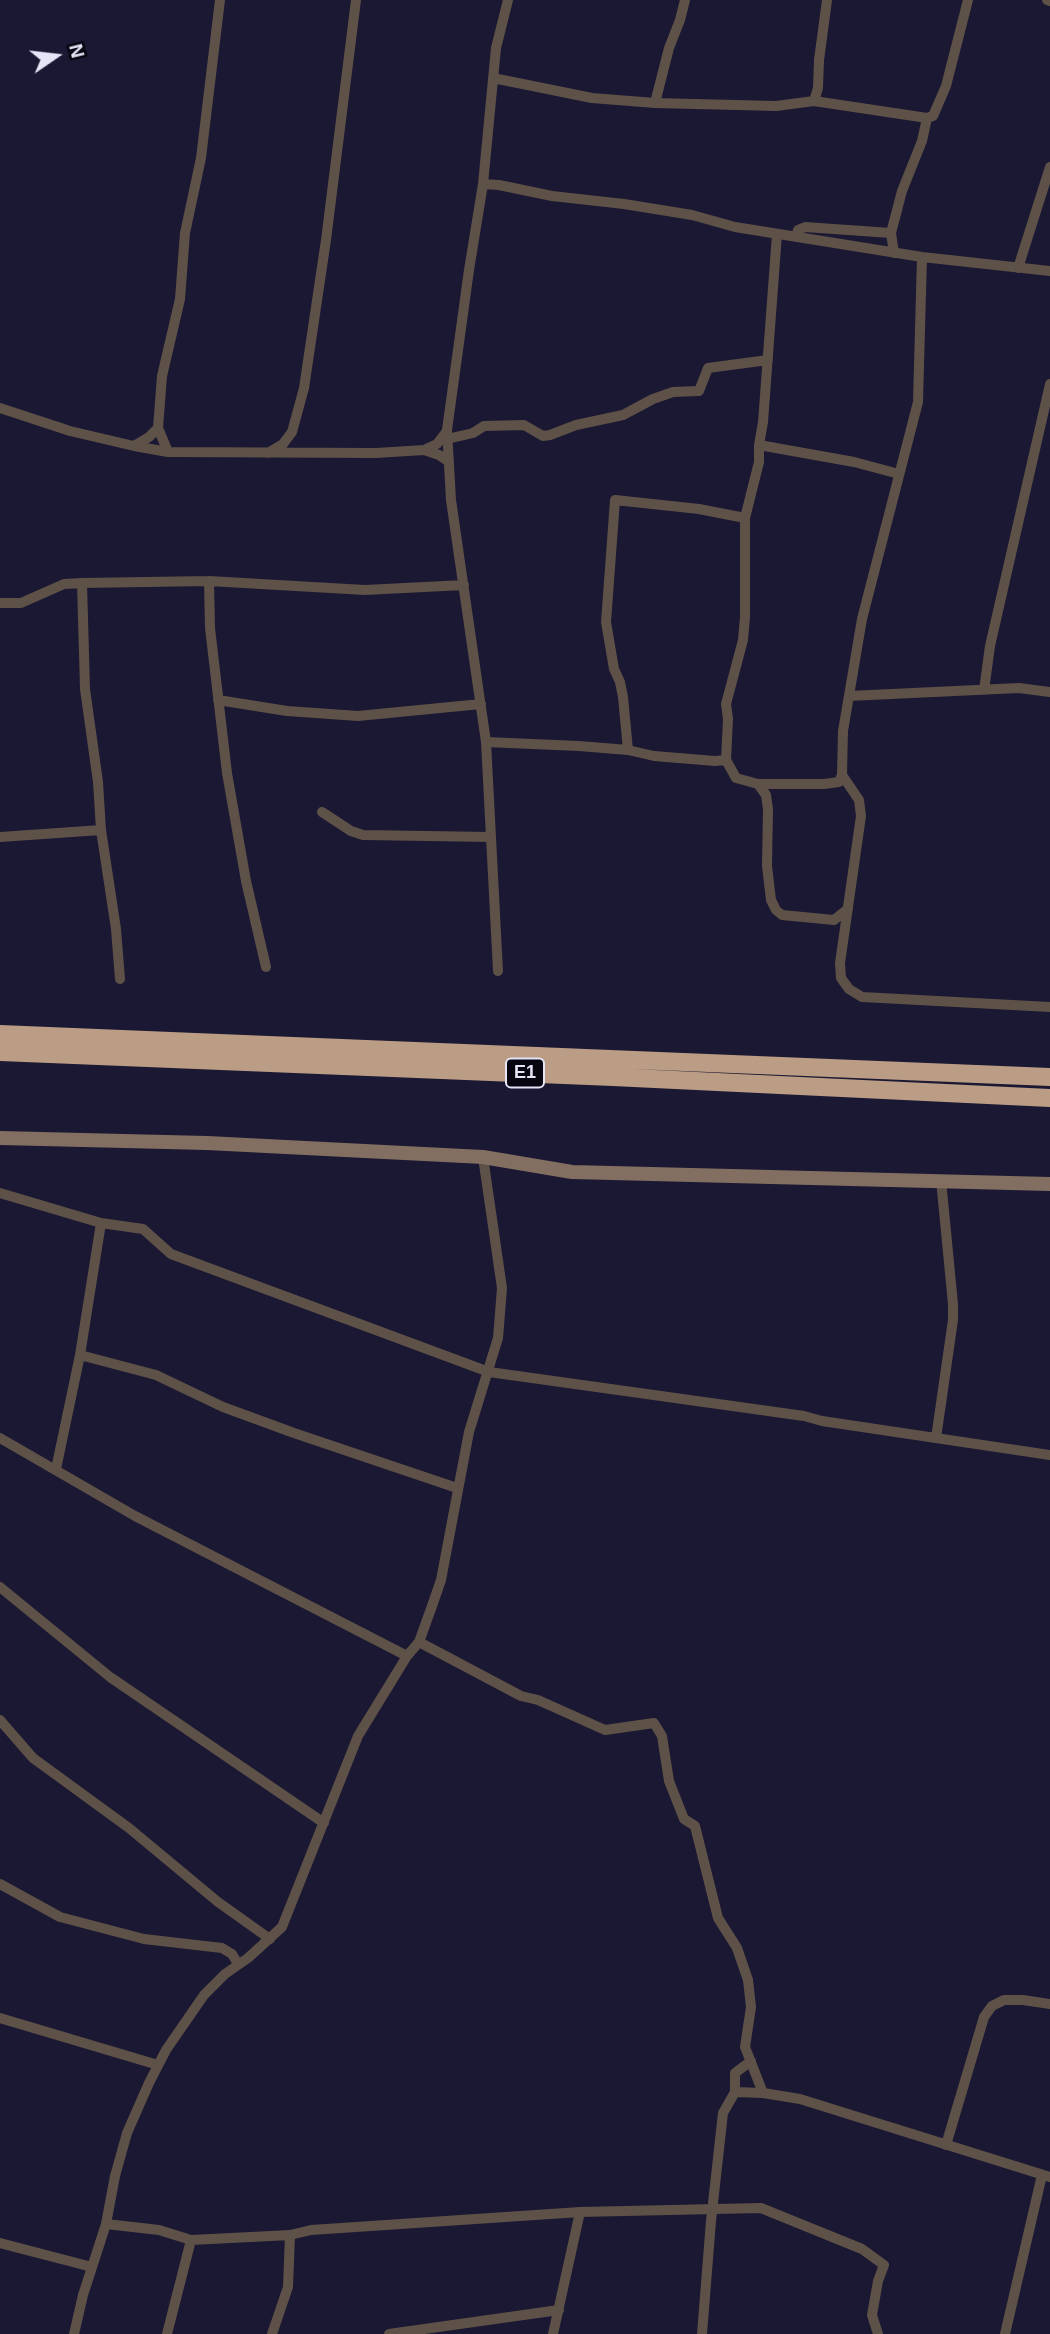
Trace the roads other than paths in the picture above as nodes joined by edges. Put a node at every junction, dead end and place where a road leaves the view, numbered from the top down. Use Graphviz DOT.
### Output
graph roads {
  1 [pos="220,0"];
  2 [pos="356,0"];
  3 [pos="508,0"];
  4 [pos="685,0"];
  5 [pos="827,0"];
  6 [pos="968,0"];
  7 [pos="493,78"];
  8 [pos="814,101"];
  9 [pos="655,103"];
  10 [pos="928,118"];
  11 [pos="1050,167"];
  12 [pos="483,184"];
  13 [pos="891,233"];
  14 [pos="777,234"];
  15 [pos="796,237"];
  16 [pos="894,253"];
  17 [pos="922,257"];
  18 [pos="1018,268"];
  19 [pos="1050,271"];
  20 [pos="768,360"];
  21 [pos="1050,384"];
  22 [pos="0,408"];
  23 [pos="158,428"];
  24 [pos="292,432"];
  25 [pos="447,435"];
  26 [pos="760,445"];
  27 [pos="134,446"];
  28 [pos="424,450"];
  29 [pos="168,452"];
  30 [pos="268,453"];
  31 [pos="299,453"];
  32 [pos="448,461"];
  33 [pos="899,474"];
  34 [pos="745,518"];
  35 [pos="209,581"];
  36 [pos="82,583"];
  37 [pos="464,584"];
  38 [pos="0,603"];
  39 [pos="984,690"];
  40 [pos="1050,692"];
  41 [pos="849,696"];
  42 [pos="218,700"];
  43 [pos="481,704"];
  44 [pos="486,741"];
  45 [pos="628,750"];
  46 [pos="726,760"];
  47 [pos="842,775"];
  48 [pos="758,784"];
  49 [pos="321,812"];
  50 [pos="101,830"];
  51 [pos="0,836"];
  52 [pos="491,836"];
  53 [pos="848,909"];
  54 [pos="266,967"];
  55 [pos="498,971"];
  56 [pos="120,979"];
  57 [pos="1050,1007"];
  58 [pos="0,1034"];
  59 [pos="0,1052"];
  60 [pos="1050,1077"];
  61 [pos="1050,1098"];
  62 [pos="0,1138"];
  63 [pos="483,1157"];
  64 [pos="941,1180"];
  65 [pos="1050,1184"];
  66 [pos="0,1192"];
  67 [pos="101,1223"];
  68 [pos="80,1354"];
  69 [pos="489,1373"];
  70 [pos="0,1438"];
  71 [pos="936,1438"];
  72 [pos="1050,1455"];
  73 [pos="56,1469"];
  74 [pos="457,1488"];
  75 [pos="0,1587"];
  76 [pos="419,1642"];
  77 [pos="407,1656"];
  78 [pos="0,1720"];
  79 [pos="324,1823"];
  80 [pos="0,1884"];
  81 [pos="270,1939"];
  82 [pos="238,1964"];
  83 [pos="1050,2004"];
  84 [pos="0,2018"];
  85 [pos="751,2061"];
  86 [pos="158,2065"];
  87 [pos="735,2092"];
  88 [pos="763,2093"];
  89 [pos="946,2145"];
  90 [pos="1046,2176"];
  91 [pos="713,2208"];
  92 [pos="580,2212"];
  93 [pos="106,2224"];
  94 [pos="290,2235"];
  95 [pos="191,2240"];
  96 [pos="0,2243"];
  97 [pos="92,2267"];
  98 [pos="559,2310"];
  99 [pos="74,2334"];
  100 [pos="167,2334"];
  101 [pos="272,2334"];
  102 [pos="389,2334"];
  103 [pos="553,2334"];
  104 [pos="702,2334"];
  105 [pos="878,2334"];
  106 [pos="1005,2334"];
  1 -- 23 [label="street"];
  2 -- 24 [label="street"];
  3 -- 7 [label="street"];
  4 -- 9 [label="street"];
  5 -- 8 [label="street"];
  6 -- 10 [label="street"];
  7 -- 9 [label="street"];
  7 -- 12 [label="street"];
  8 -- 9 [label="street"];
  8 -- 10 [label="street"];
  10 -- 13 [label="street"];
  11 -- 18 [label="street"];
  12 -- 14 [label="street"];
  12 -- 25 [label="street"];
  13 -- 15 [label="street"];
  13 -- 16 [label="street"];
  14 -- 15 [label="street"];
  14 -- 20 [label="street"];
  15 -- 16 [label="street"];
  16 -- 17 [label="street"];
  17 -- 18 [label="street"];
  17 -- 33 [label="street"];
  18 -- 19 [label="street"];
  20 -- 25 [label="street"];
  20 -- 26 [label="street"];
  21 -- 39 [label="street"];
  22 -- 27 [label="street"];
  23 -- 27 [label="street"];
  23 -- 29 [label="street"];
  24 -- 30 [label="street"];
  24 -- 31 [label="street"];
  25 -- 28 [label="street"];
  25 -- 32 [label="street"];
  26 -- 33 [label="street"];
  26 -- 34 [label="street"];
  27 -- 29 [label="street"];
  28 -- 31 [label="street"];
  28 -- 32 [label="street"];
  29 -- 30 [label="street"];
  30 -- 31 [label="street"];
  32 -- 37 [label="street"];
  33 -- 41 [label="street"];
  34 -- 45 [label="street"];
  34 -- 46 [label="street"];
  35 -- 36 [label="street"];
  35 -- 37 [label="street"];
  35 -- 42 [label="street"];
  36 -- 38 [label="street"];
  36 -- 50 [label="street"];
  37 -- 43 [label="street"];
  39 -- 40 [label="street"];
  39 -- 41 [label="street"];
  41 -- 47 [label="street"];
  42 -- 43 [label="street"];
  42 -- 54 [label="street"];
  43 -- 44 [label="street"];
  44 -- 45 [label="street"];
  44 -- 52 [label="street"];
  45 -- 46 [label="street"];
  46 -- 48 [label="street"];
  47 -- 48 [label="street"];
  47 -- 53 [label="street"];
  48 -- 53 [label="street"];
  49 -- 52 [label="street"];
  50 -- 51 [label="street"];
  50 -- 56 [label="street"];
  52 -- 55 [label="street"];
  53 -- 57 [label="street"];
  58 -- 60 [label="highway, E1"];
  59 -- 61 [label="highway, E1"];
  62 -- 63 [label="street"];
  63 -- 64 [label="street"];
  63 -- 69 [label="street"];
  64 -- 65 [label="street"];
  64 -- 71 [label="street"];
  66 -- 67 [label="street"];
  67 -- 68 [label="street"];
  67 -- 69 [label="street"];
  68 -- 73 [label="street"];
  68 -- 74 [label="street"];
  69 -- 71 [label="street"];
  69 -- 74 [label="street"];
  70 -- 73 [label="street"];
  71 -- 72 [label="street"];
  73 -- 77 [label="street"];
  74 -- 76 [label="street"];
  75 -- 79 [label="street"];
  76 -- 77 [label="street"];
  76 -- 85 [label="street"];
  77 -- 79 [label="street"];
  78 -- 81 [label="street"];
  79 -- 81 [label="street"];
  80 -- 82 [label="street"];
  81 -- 82 [label="street"];
  82 -- 86 [label="street"];
  83 -- 89 [label="street"];
  84 -- 86 [label="street"];
  85 -- 87 [label="street"];
  85 -- 88 [label="street"];
  86 -- 93 [label="street"];
  87 -- 88 [label="street"];
  87 -- 91 [label="street"];
  88 -- 89 [label="street"];
  89 -- 90 [label="street"];
  90 -- 106 [label="street"];
  91 -- 92 [label="street"];
  91 -- 104 [label="street"];
  91 -- 105 [label="street"];
  92 -- 94 [label="street"];
  92 -- 98 [label="street"];
  93 -- 95 [label="street"];
  93 -- 97 [label="street"];
  94 -- 95 [label="street"];
  94 -- 101 [label="street"];
  95 -- 100 [label="street"];
  96 -- 97 [label="street"];
  97 -- 99 [label="street"];
  98 -- 102 [label="street"];
  98 -- 103 [label="street"];
}
